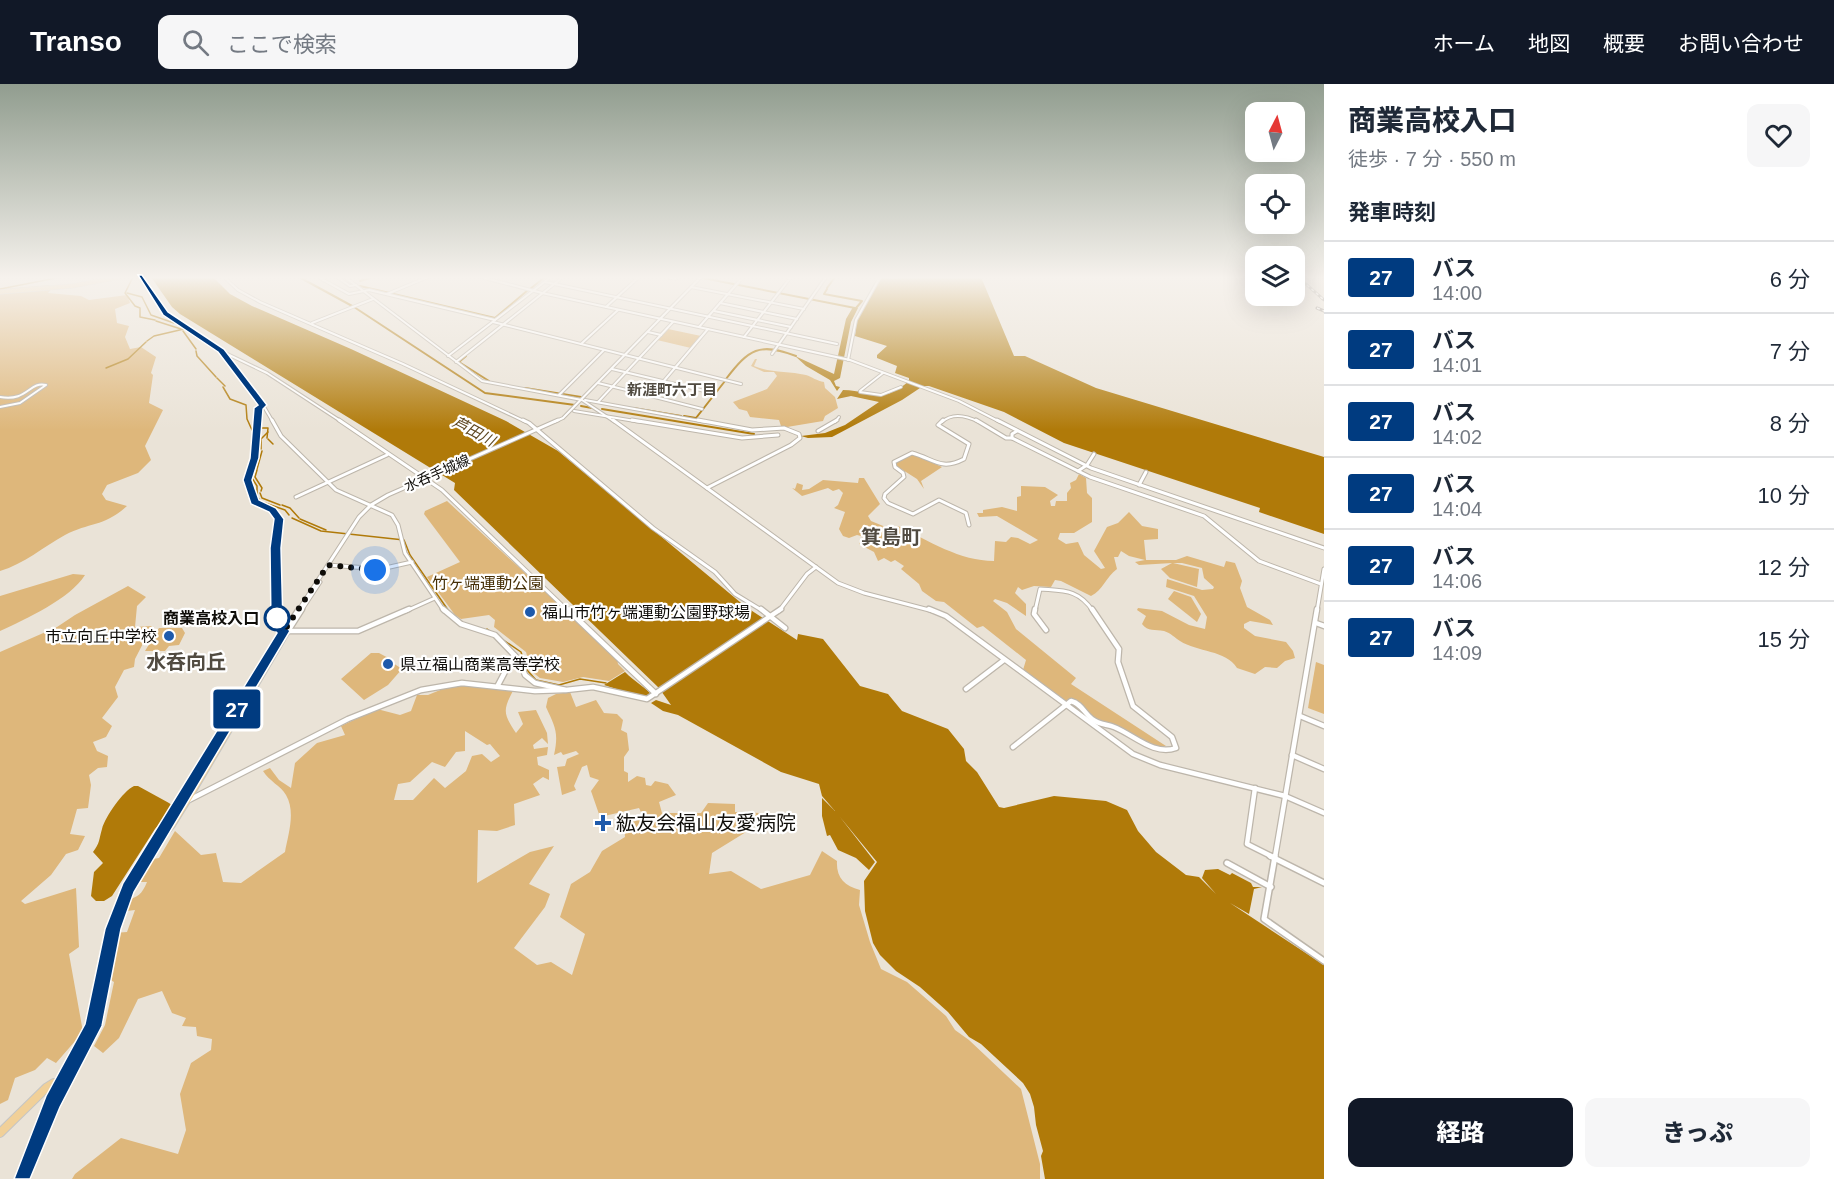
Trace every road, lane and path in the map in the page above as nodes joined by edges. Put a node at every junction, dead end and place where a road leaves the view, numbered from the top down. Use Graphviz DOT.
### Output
graph roads {
  1 [pos="188,328"];
  2 [pos="320,328"];
  3 [pos="411,328"];
  4 [pos="485,328"];
  5 [pos="499,328"];
  6 [pos="516,328"];
  7 [pos="598,328"];
  8 [pos="653,328"];
  9 [pos="667,328"];
  10 [pos="704,328"];
  11 [pos="751,328"];
  12 [pos="763,328"];
  13 [pos="790,328"];
  14 [pos="854,328"];
  15 [pos="708,329"];
  16 [pos="649,332"];
  17 [pos="787,333"];
  18 [pos="661,335"];
  19 [pos="744,337"];
  20 [pos="581,344"];
  21 [pos="837,344"];
  22 [pos="779,345"];
  23 [pos="604,350"];
  24 [pos="221,351"];
  25 [pos="772,354"];
  26 [pos="626,355"];
  27 [pos="448,356"];
  28 [pos="639,358"];
  29 [pos="848,360"];
  30 [pos="456,362"];
  31 [pos="675,368"];
  32 [pos="613,369"];
  33 [pos="627,372"];
  34 [pos="883,373"];
  35 [pos="664,381"];
  36 [pos="599,383"];
  37 [pos="741,384"];
  38 [pos="613,387"];
  39 [pos="901,387"];
  40 [pos="713,393"];
  41 [pos="558,395"];
  42 [pos="651,396"];
  43 [pos="0,397"];
  44 [pos="583,400"];
  45 [pos="598,403"];
  46 [pos="263,405"];
  47 [pos="0,407"];
  48 [pos="702,409"];
  49 [pos="574,411"];
  50 [pos="637,415"];
  51 [pos="610,417"];
  52 [pos="838,417"];
  53 [pos="634,422"];
  54 [pos="256,430"];
  55 [pos="537,431"];
  56 [pos="818,431"];
  57 [pos="1017,431"];
  58 [pos="778,435"];
  59 [pos="1012,438"];
  60 [pos="1094,454"];
  61 [pos="387,455"];
  62 [pos="1085,466"];
  63 [pos="1078,471"];
  64 [pos="1146,472"];
  65 [pos="428,478"];
  66 [pos="328,482"];
  67 [pos="1140,485"];
  68 [pos="1145,487"];
  69 [pos="707,488"];
  70 [pos="1142,495"];
  71 [pos="296,497"];
  72 [pos="373,505"];
  73 [pos="1214,511"];
  74 [pos="1210,520"];
  75 [pos="969,525"];
  76 [pos="1324,548"];
  77 [pos="411,562"];
  78 [pos="329,565"];
  79 [pos="816,567"];
  80 [pos="1324,569"];
  81 [pos="1321,584"];
  82 [pos="435,598"];
  83 [pos="768,617"];
  84 [pos="1316,623"];
  85 [pos="1324,626"];
  86 [pos="785,628"];
  87 [pos="1046,630"];
  88 [pos="286,631"];
  89 [pos="514,655"];
  90 [pos="1004,660"];
  91 [pos="498,685"];
  92 [pos="966,689"];
  93 [pos="566,690"];
  94 [pos="656,694"];
  95 [pos="1065,705"];
  96 [pos="1300,716"];
  97 [pos="1324,726"];
  98 [pos="1013,747"];
  99 [pos="1293,755"];
  100 [pos="1324,769"];
  101 [pos="1255,788"];
  102 [pos="1285,796"];
  103 [pos="184,802"];
  104 [pos="1324,813"];
  105 [pos="1275,859"];
  106 [pos="1227,863"];
  107 [pos="1324,883"];
  108 [pos="1270,887"];
  109 [pos="1324,961"];
  110 [pos="61,1083"];
  111 [pos="0,1133"];
  112 [pos="23,1179"];
  1 -- 24 [label="main road"];
  2 -- 55 [label="street"];
  3 -- 27 [label="street"];
  4 -- 27 [label="street"];
  5 -- 30 [label="street"];
  6 -- 20 [label="street"];
  7 -- 20 [label="street"];
  8 -- 16 [label="street, 水呑手城線"];
  9 -- 18 [label="street"];
  10 -- 15 [label="street"];
  11 -- 19 [label="street"];
  12 -- 17 [label="street"];
  13 -- 17 [label="street"];
  14 -- 29 [label="street"];
  15 -- 19 [label="street"];
  15 -- 31 [label="street"];
  16 -- 18 [label="street"];
  16 -- 26 [label="street, 水呑手城線"];
  17 -- 21 [label="street"];
  17 -- 22 [label="street"];
  18 -- 28 [label="street"];
  19 -- 22 [label="street"];
  20 -- 23 [label="street"];
  22 -- 25 [label="street"];
  22 -- 29 [label="street"];
  23 -- 26 [label="street"];
  23 -- 41 [label="street"];
  24 -- 46 [label="main road"];
  24 -- 65 [label="street"];
  26 -- 28 [label="street"];
  26 -- 32 [label="street, 水呑手城線"];
  27 -- 30 [label="street"];
  28 -- 31 [label="street"];
  28 -- 33 [label="street"];
  29 -- 34 [label="street"];
  30 -- 41 [label="street"];
  31 -- 35 [label="street"];
  31 -- 37 [label="street"];
  32 -- 33 [label="street"];
  32 -- 36 [label="street, 水呑手城線"];
  33 -- 35 [label="street"];
  33 -- 38 [label="street"];
  34 -- 39 [label="street"];
  34 -- 57 [label="street"];
  35 -- 40 [label="street"];
  35 -- 48 [label="street"];
  36 -- 38 [label="street"];
  36 -- 44 [label="street, 水呑手城線"];
  38 -- 42 [label="street"];
  38 -- 45 [label="street"];
  41 -- 44 [label="street"];
  43 -- 47 [label="street"];
  44 -- 45 [label="street"];
  44 -- 49 [label="street, 水呑手城線"];
  44 -- 51 [label="street"];
  44 -- 55 [label="street, 水呑手城線"];
  45 -- 69 [label="street"];
  46 -- 54 [label="main road"];
  46 -- 66 [label="street"];
  49 -- 51 [label="street"];
  49 -- 55 [label="street, 水呑手城線"];
  50 -- 53 [label="street"];
  51 -- 53 [label="street"];
  51 -- 69 [label="street"];
  52 -- 56 [label="street"];
  53 -- 58 [label="street"];
  54 -- 88 [label="main road"];
  55 -- 65 [label="street, 水呑手城線"];
  55 -- 83 [label="street"];
  57 -- 59 [label="street"];
  57 -- 62 [label="street"];
  59 -- 63 [label="street"];
  59 -- 75 [label="street"];
  60 -- 62 [label="street"];
  61 -- 66 [label="street"];
  62 -- 63 [label="street"];
  62 -- 67 [label="street"];
  63 -- 70 [label="street"];
  64 -- 67 [label="street"];
  65 -- 72 [label="street, 水呑手城線"];
  65 -- 94 [label="street"];
  66 -- 71 [label="street"];
  66 -- 72 [label="street"];
  67 -- 68 [label="street"];
  68 -- 70 [label="street"];
  68 -- 73 [label="street"];
  69 -- 79 [label="street"];
  70 -- 74 [label="street"];
  72 -- 77 [label="street"];
  72 -- 78 [label="street, 水呑手城線"];
  73 -- 74 [label="street"];
  73 -- 76 [label="street"];
  74 -- 81 [label="street"];
  77 -- 78 [label="street"];
  77 -- 82 [label="street"];
  78 -- 88 [label="street, 水呑手城線"];
  79 -- 83 [label="street"];
  79 -- 90 [label="street"];
  80 -- 81 [label="street"];
  81 -- 84 [label="street"];
  82 -- 88 [label="street"];
  82 -- 89 [label="street"];
  83 -- 86 [label="street"];
  83 -- 94 [label="street"];
  84 -- 85 [label="street"];
  84 -- 96 [label="street"];
  87 -- 95 [label="street"];
  88 -- 103 [label="main road"];
  89 -- 91 [label="street"];
  89 -- 93 [label="street"];
  90 -- 92 [label="street"];
  90 -- 95 [label="street"];
  91 -- 93 [label="street"];
  91 -- 103 [label="street"];
  93 -- 94 [label="street"];
  95 -- 98 [label="street"];
  95 -- 101 [label="street"];
  96 -- 97 [label="street"];
  96 -- 99 [label="street"];
  99 -- 100 [label="street"];
  99 -- 102 [label="street"];
  101 -- 102 [label="street"];
  101 -- 105 [label="street"];
  102 -- 104 [label="street"];
  102 -- 105 [label="street"];
  103 -- 110 [label="main road"];
  105 -- 107 [label="street"];
  105 -- 108 [label="street"];
  106 -- 108 [label="street"];
  108 -- 109 [label="street"];
  110 -- 111 [label="main road"];
  110 -- 112 [label="main road"];
}
